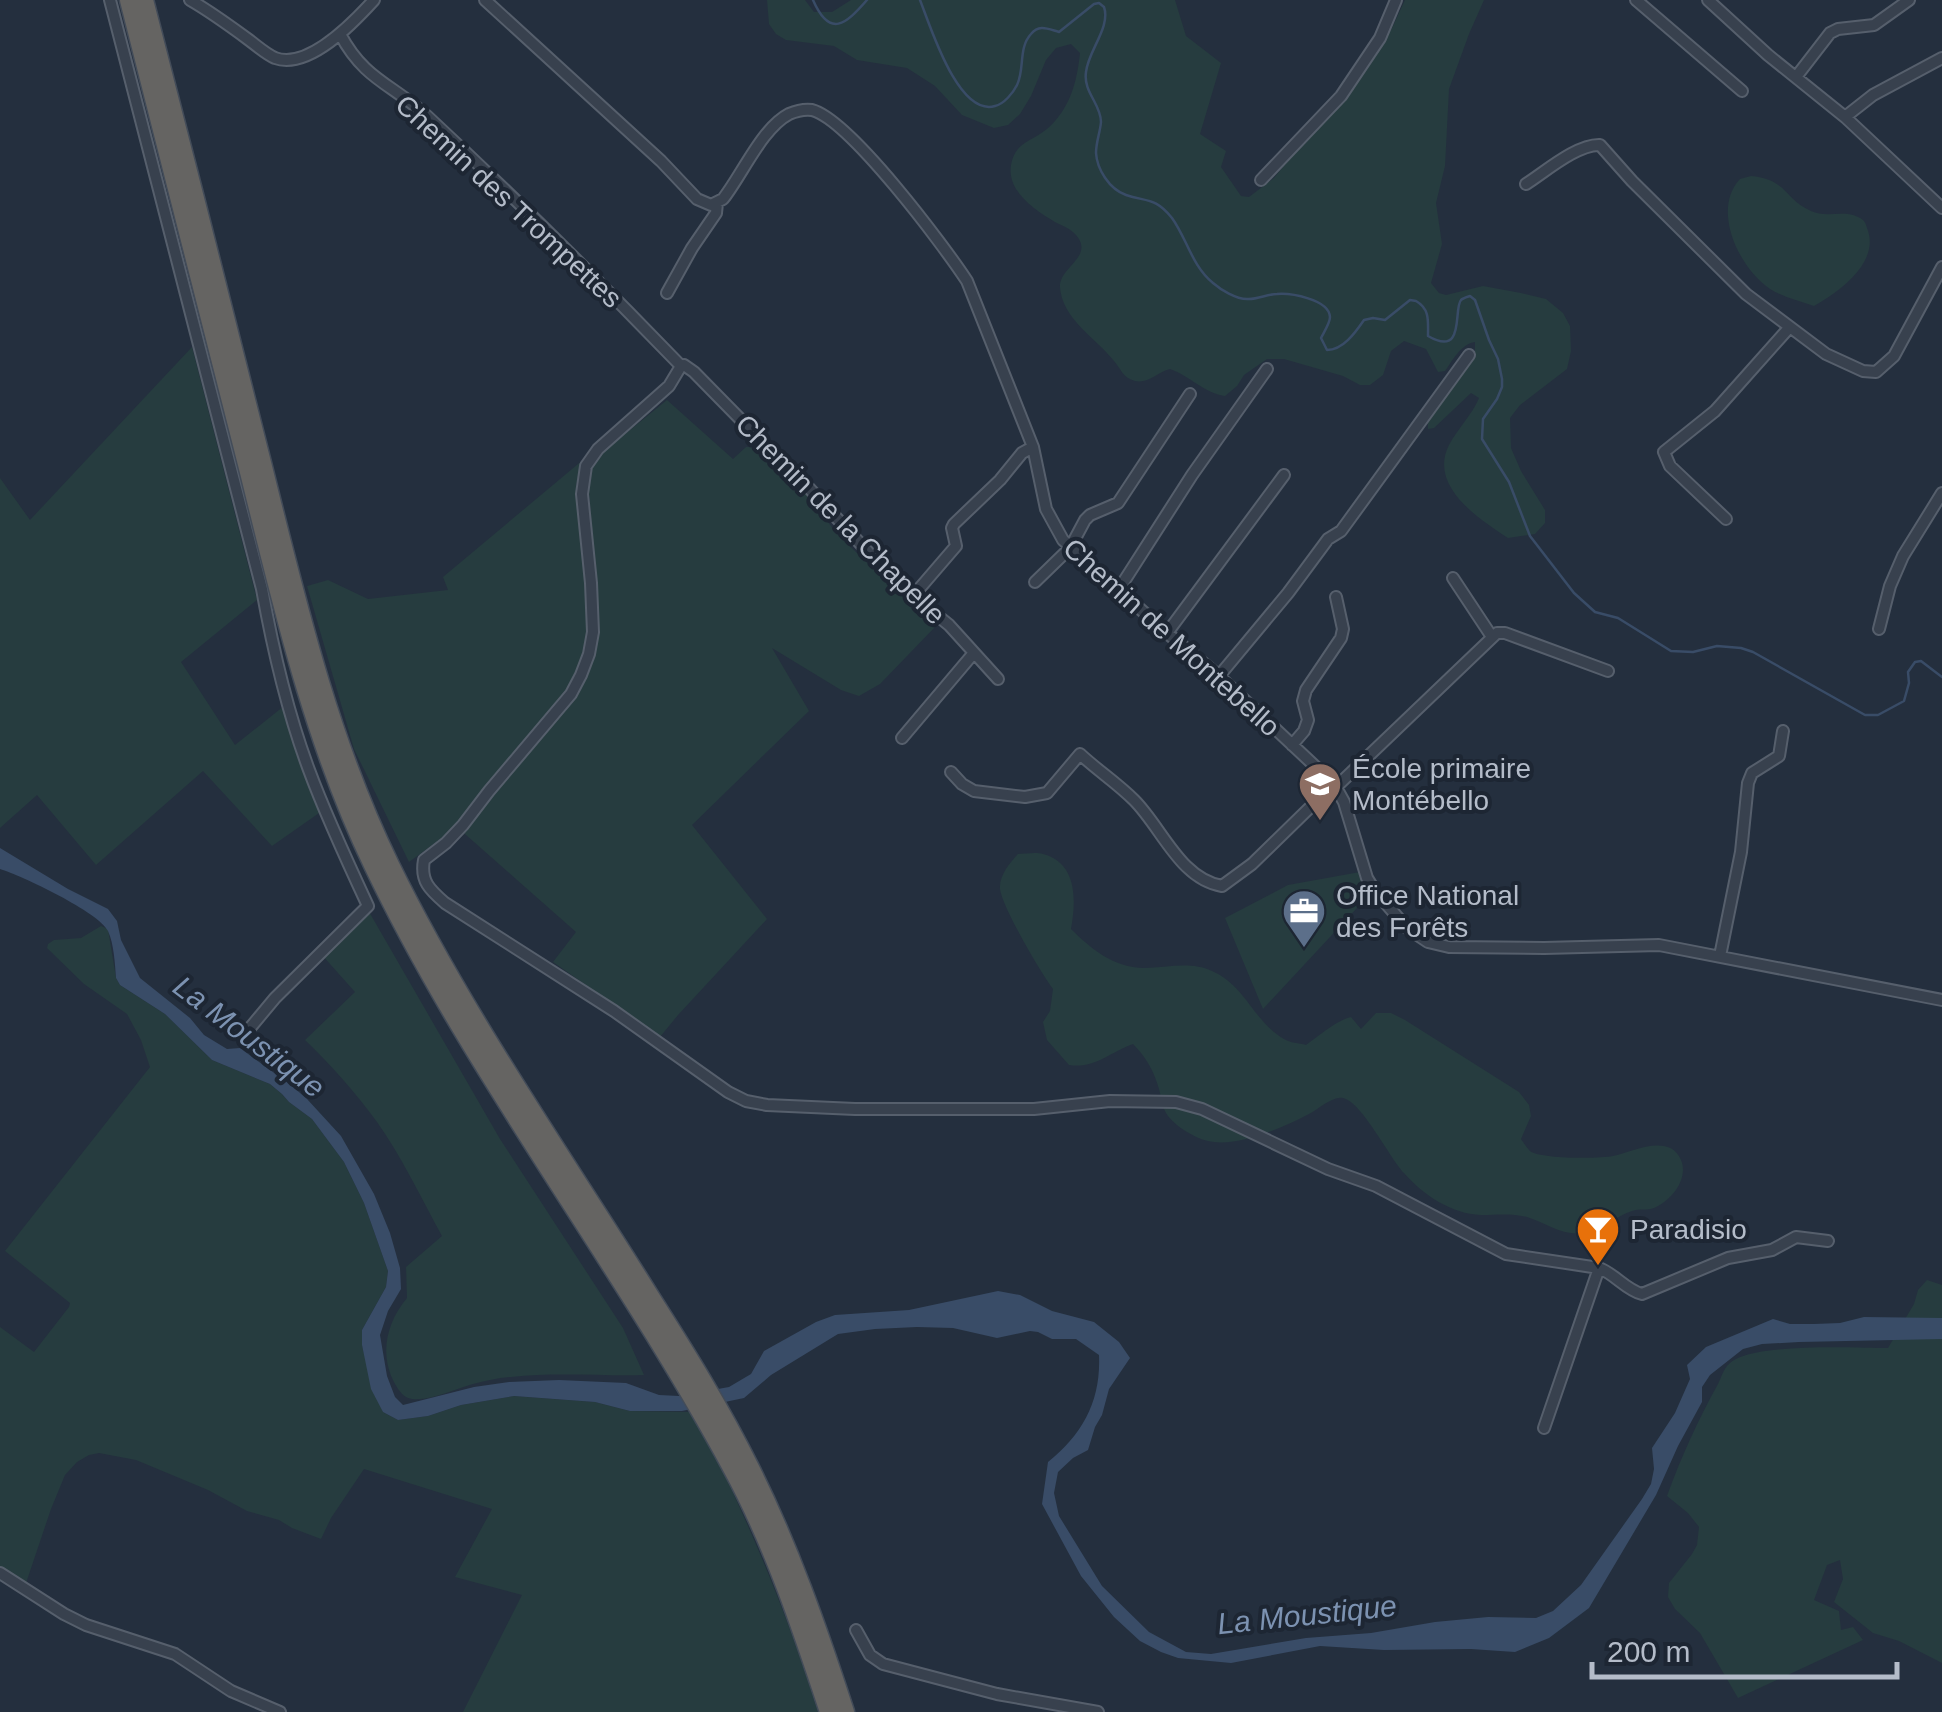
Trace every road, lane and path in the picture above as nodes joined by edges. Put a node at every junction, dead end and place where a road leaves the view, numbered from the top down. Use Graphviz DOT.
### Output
graph roads {
  1 [pos="110,0"];
  2 [pos="128,0"];
  3 [pos="144,0"];
  4 [pos="190,0"];
  5 [pos="374,0"];
  6 [pos="485,0"];
  7 [pos="1396,0"];
  8 [pos="1636,0"];
  9 [pos="1708,0"];
  10 [pos="1909,0"];
  11 [pos="340,34"];
  12 [pos="1942,58"];
  13 [pos="1796,77"];
  14 [pos="1742,91"];
  15 [pos="1845,117"];
  16 [pos="1262,180"];
  17 [pos="1526,184"];
  18 [pos="717,203"];
  19 [pos="1942,208"];
  20 [pos="1942,267"];
  21 [pos="667,293"];
  22 [pos="1789,328"];
  23 [pos="1469,355"];
  24 [pos="681,366"];
  25 [pos="1267,369"];
  26 [pos="1190,394"];
  27 [pos="1034,446"];
  28 [pos="1284,475"];
  29 [pos="1942,494"];
  30 [pos="1726,519"];
  31 [pos="1070,548"];
  32 [pos="1453,578"];
  33 [pos="1035,582"];
  34 [pos="1119,589"];
  35 [pos="914,596"];
  36 [pos="1336,596"];
  37 [pos="1879,629"];
  38 [pos="1166,634"];
  39 [pos="1492,637"];
  40 [pos="973,654"];
  41 [pos="1608,670"];
  42 [pos="1219,676"];
  43 [pos="998,679"];
  44 [pos="1782,731"];
  45 [pos="902,738"];
  46 [pos="1292,746"];
  47 [pos="952,772"];
  48 [pos="1335,786"];
  49 [pos="1720,956"];
  50 [pos="1942,1000"];
  51 [pos="250,1028"];
  52 [pos="1828,1241"];
  53 [pos="1599,1268"];
  54 [pos="693,1380"];
  55 [pos="713,1416"];
  56 [pos="1544,1428"];
  57 [pos="0,1573"];
  58 [pos="856,1630"];
  59 [pos="280,1712"];
  60 [pos="829,1712"];
  61 [pos="845,1712"];
  62 [pos="1098,1712"];
  1 -- 51 [label="street"];
  2 -- 54 [label="highway"];
  3 -- 54 [label="highway"];
  4 -- 11 [label="street"];
  5 -- 11 [label="street"];
  6 -- 18 [label="street"];
  7 -- 16 [label="street"];
  8 -- 14 [label="street"];
  9 -- 13 [label="street"];
  10 -- 13 [label="street"];
  11 -- 24 [label="street, Chemin des Trompettes"];
  12 -- 15 [label="street"];
  13 -- 15 [label="street"];
  15 -- 19 [label="street"];
  17 -- 22 [label="street"];
  18 -- 21 [label="street, Chemin de Montebello"];
  18 -- 27 [label="street, Chemin de Montebello"];
  20 -- 22 [label="street"];
  22 -- 30 [label="street"];
  23 -- 42 [label="street"];
  24 -- 35 [label="street, Chemin de la Chapelle"];
  24 -- 53 [label="street"];
  25 -- 34 [label="street"];
  26 -- 31 [label="street"];
  27 -- 31 [label="street, Chemin de Montebello"];
  27 -- 35 [label="street"];
  28 -- 38 [label="street"];
  29 -- 37 [label="street"];
  31 -- 33 [label="street"];
  31 -- 34 [label="street, Chemin de Montebello"];
  32 -- 39 [label="street"];
  34 -- 38 [label="street, Chemin de Montebello"];
  35 -- 40 [label="street, Chemin de la Chapelle"];
  36 -- 46 [label="street"];
  38 -- 42 [label="street, Chemin de Montebello"];
  39 -- 41 [label="street"];
  39 -- 48 [label="street"];
  40 -- 43 [label="street, Chemin de la Chapelle"];
  40 -- 45 [label="street"];
  42 -- 46 [label="street, Chemin de Montebello"];
  44 -- 49 [label="street"];
  46 -- 48 [label="street, Chemin de Montebello"];
  47 -- 48 [label="street"];
  48 -- 49 [label="street, Chemin de Montebello"];
  49 -- 50 [label="street, Chemin de Montebello"];
  52 -- 53 [label="street"];
  53 -- 56 [label="street"];
  54 -- 55 [label="highway"];
  55 -- 60 [label="highway"];
  55 -- 61 [label="highway"];
  57 -- 59 [label="street"];
  58 -- 62 [label="street"];
}
